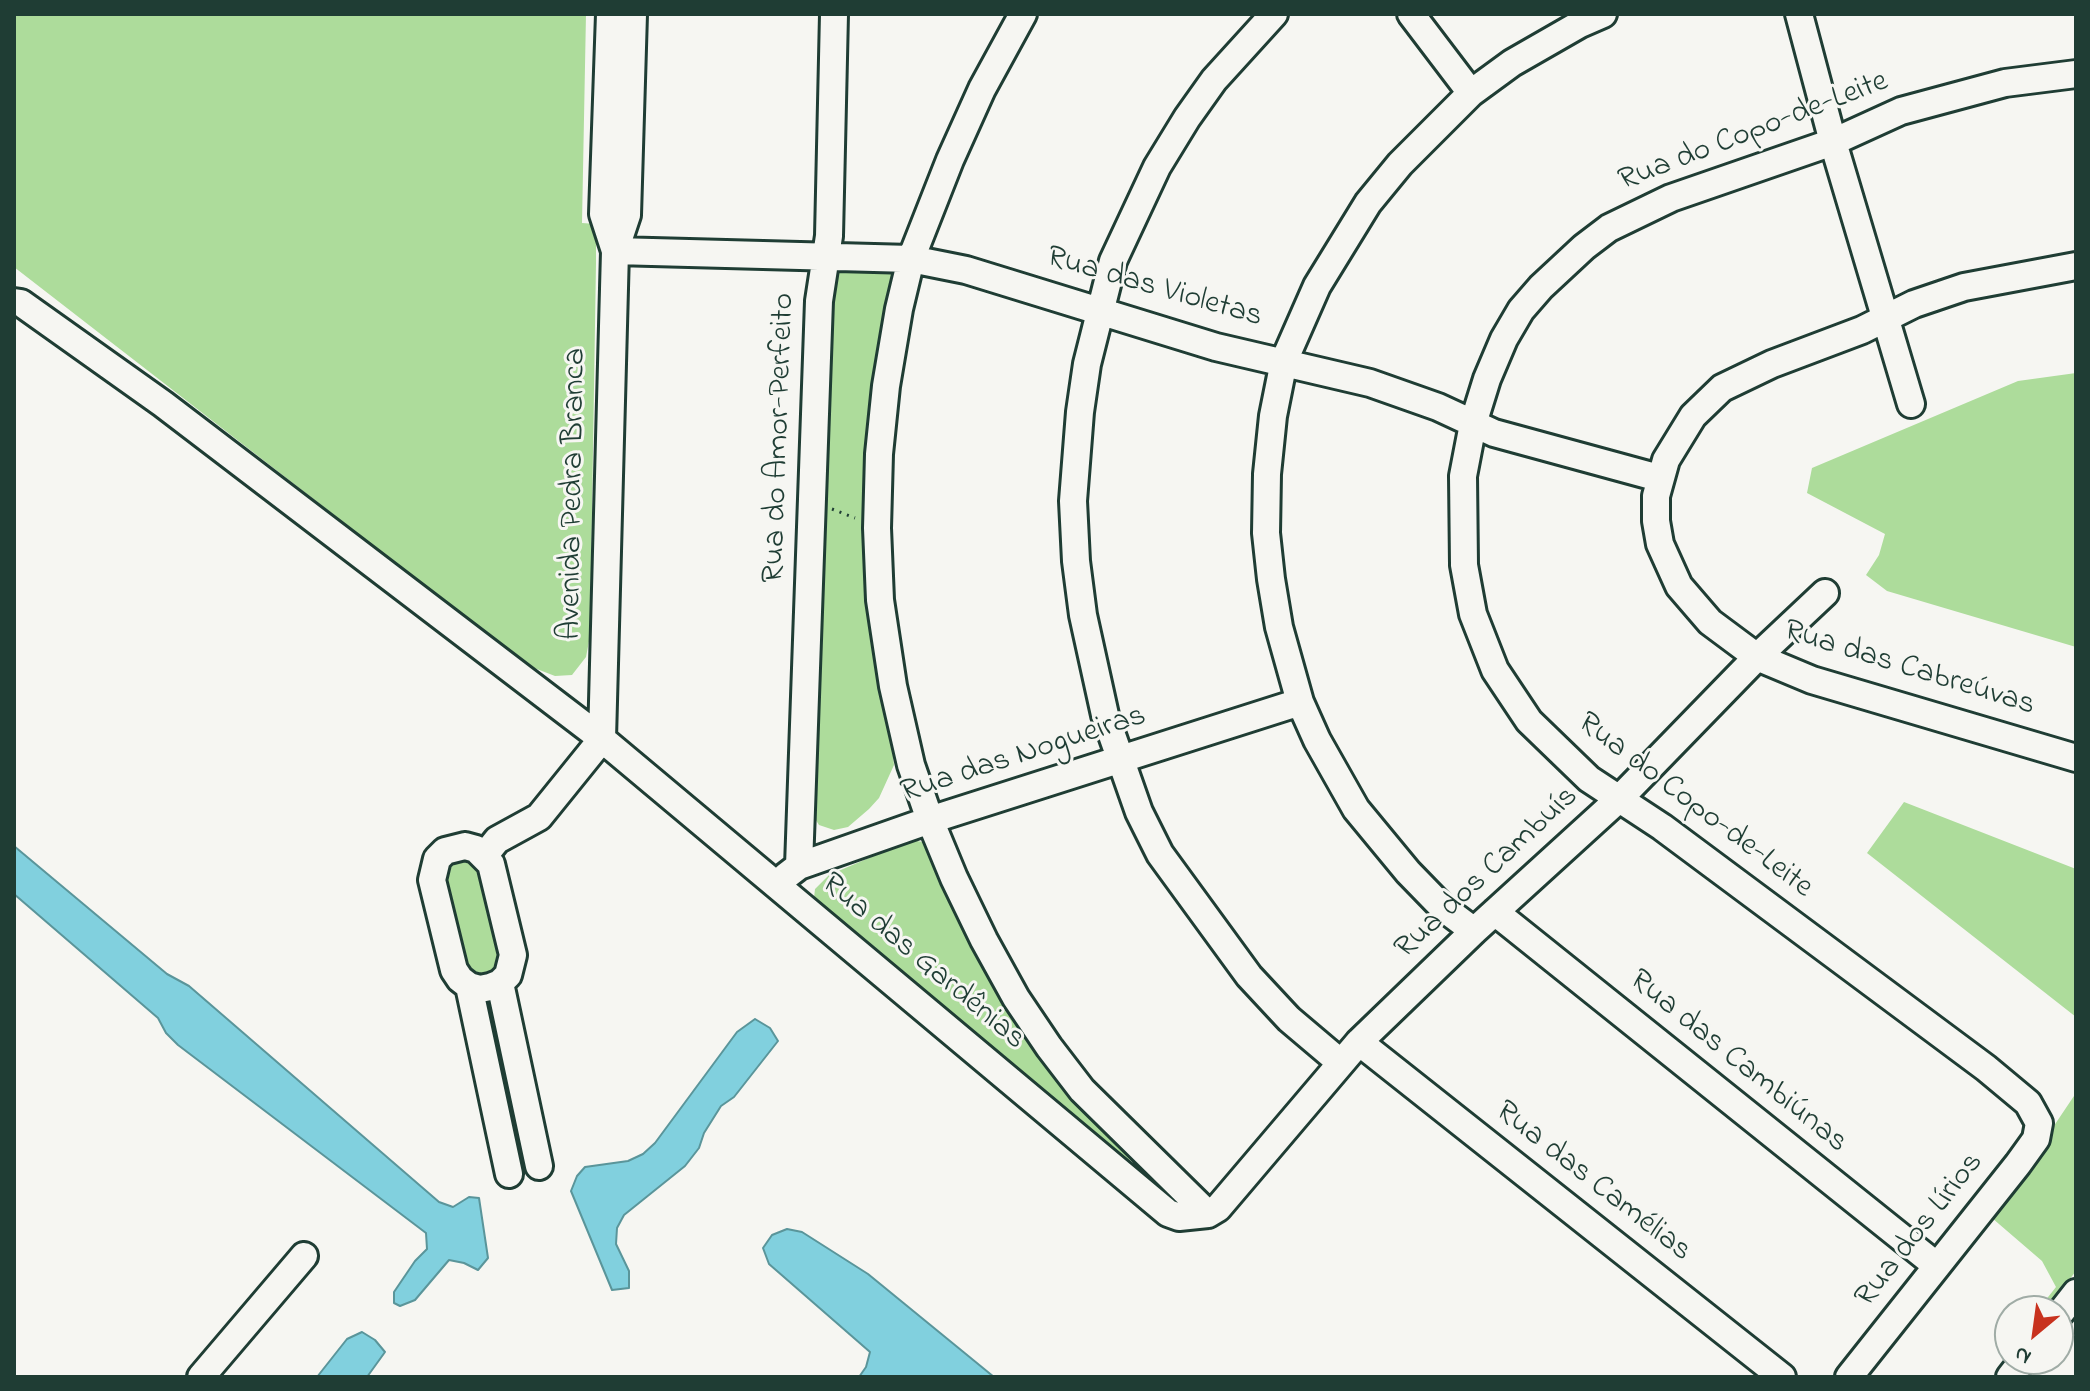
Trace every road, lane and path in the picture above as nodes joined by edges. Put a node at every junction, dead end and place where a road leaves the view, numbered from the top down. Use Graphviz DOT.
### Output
graph roads {
  1 [pos="610,14"];
  2 [pos="633,14"];
  3 [pos="834,14"];
  4 [pos="1023,14"];
  5 [pos="1274,14"];
  6 [pos="1411,14"];
  7 [pos="1603,14"];
  8 [pos="1799,14"];
  9 [pos="2076,74"];
  10 [pos="1471,93"];
  11 [pos="1833,142"];
  12 [pos="615,251"];
  13 [pos="827,256"];
  14 [pos="911,259"];
  15 [pos="2076,266"];
  16 [pos="14,302"];
  17 [pos="1099,311"];
  18 [pos="1885,318"];
  19 [pos="1284,361"];
  20 [pos="1911,404"];
  21 [pos="1473,424"];
  22 [pos="1659,478"];
  23 [pos="812,500"];
  24 [pos="877,528"];
  25 [pos="1825,593"];
  26 [pos="1757,657"];
  27 [pos="1300,702"];
  28 [pos="602,739"];
  29 [pos="1119,758"];
  30 [pos="2076,758"];
  31 [pos="1620,798"];
  32 [pos="930,820"];
  33 [pos="485,855"];
  34 [pos="799,866"];
  35 [pos="775,886"];
  36 [pos="1495,912"];
  37 [pos="1474,931"];
  38 [pos="500,983"];
  39 [pos="469,986"];
  40 [pos="1359,1042"];
  41 [pos="1341,1063"];
  42 [pos="2039,1123"];
  43 [pos="539,1166"];
  44 [pos="509,1174"];
  45 [pos="1208,1214"];
  46 [pos="304,1256"];
  47 [pos="1937,1266"];
  48 [pos="201,1377"];
  49 [pos="1782,1377"];
  50 [pos="1849,1377"];
  1 -- 12 [label="street, Avenida Pedra Branca"];
  2 -- 12 [label="street, Avenida Pedra Branca"];
  3 -- 13 [label="street, Rua do Amor-Perfeito"];
  4 -- 14 [label="street"];
  5 -- 17 [label="street"];
  6 -- 10 [label="street"];
  7 -- 10 [label="street"];
  8 -- 11 [label="street"];
  9 -- 11 [label="street, Rua do Copo-de-Leite"];
  10 -- 19 [label="street"];
  11 -- 18 [label="street"];
  11 -- 21 [label="street, Rua do Copo-de-Leite"];
  12 -- 13 [label="street, Rua das Violetas"];
  12 -- 28 [label="street, Avenida Pedra Branca"];
  13 -- 14 [label="street, Rua das Violetas"];
  13 -- 23 [label="street, Rua do Amor-Perfeito"];
  14 -- 17 [label="street, Rua das Violetas"];
  14 -- 24 [label="street"];
  15 -- 18 [label="street, Rua das Cabreúvas"];
  16 -- 28 [label="street, Rua das Gardênias"];
  17 -- 19 [label="street, Rua das Violetas"];
  17 -- 29 [label="street"];
  18 -- 20 [label="street"];
  18 -- 22 [label="street, Rua das Cabreúvas"];
  19 -- 21 [label="street, Rua das Violetas"];
  19 -- 27 [label="street"];
  21 -- 22 [label="street, Rua das Violetas"];
  21 -- 31 [label="street, Rua do Copo-de-Leite"];
  22 -- 26 [label="street, Rua das Cabreúvas"];
  23 -- 24 [label="path"];
  23 -- 34 [label="street, Rua do Amor-Perfeito"];
  24 -- 32 [label="street"];
  25 -- 26 [label="street, Rua dos Cambuís"];
  26 -- 30 [label="street, Rua das Cabreúvas"];
  26 -- 31 [label="street, Rua dos Cambuís"];
  27 -- 29 [label="street, Rua das Nogueiras"];
  27 -- 37 [label="street"];
  28 -- 33 [label="street"];
  28 -- 35 [label="street, Rua das Gardênias"];
  29 -- 32 [label="street, Rua das Nogueiras"];
  29 -- 41 [label="street"];
  31 -- 36 [label="street, Rua dos Cambuís"];
  31 -- 42 [label="street, Rua do Copo-de-Leite"];
  32 -- 34 [label="street, Rua das Nogueiras"];
  32 -- 45 [label="street"];
  33 -- 38 [label="street"];
  33 -- 39 [label="street"];
  34 -- 35 [label="street, Rua das Nogueiras"];
  35 -- 45 [label="street, Rua das Gardênias"];
  36 -- 37 [label="street, Rua dos Cambuís"];
  36 -- 47 [label="street, Rua das Cambiúnas"];
  37 -- 40 [label="street, Rua dos Cambuís"];
  38 -- 39 [label="street"];
  38 -- 43 [label="street"];
  39 -- 44 [label="street"];
  40 -- 41 [label="street, Rua dos Cambuís"];
  40 -- 49 [label="street, Rua das Camélias"];
  41 -- 45 [label="street, Rua dos Cambuís"];
  42 -- 47 [label="street, Rua dos Lírios"];
  46 -- 48 [label="street"];
  47 -- 50 [label="street, Rua dos Lírios"];
}
